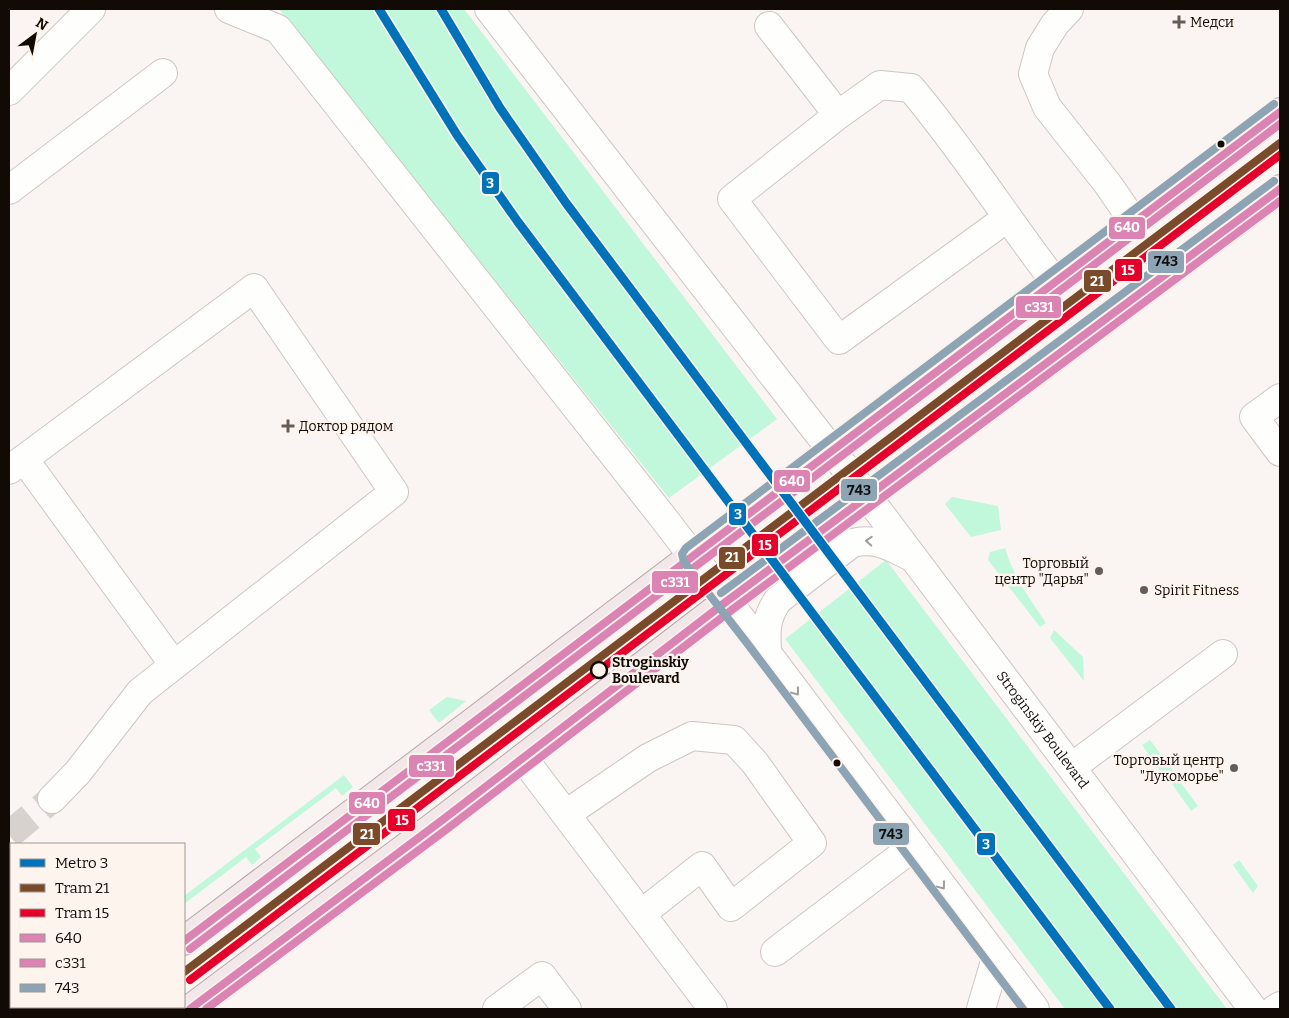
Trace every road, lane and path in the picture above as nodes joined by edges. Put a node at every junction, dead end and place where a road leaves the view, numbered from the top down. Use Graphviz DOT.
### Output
graph roads {
  1 [pos="90,9"];
  2 [pos="230,9"];
  3 [pos="1069,9"];
  4 [pos="494,11"];
  5 [pos="769,26"];
  6 [pos="163,73"];
  7 [pos="9,91"];
  8 [pos="1280,112"];
  9 [pos="838,115"];
  10 [pos="1280,189"];
  11 [pos="9,190"];
  12 [pos="1007,218"];
  13 [pos="1134,222"];
  14 [pos="1055,282"];
  15 [pos="1280,398"];
  16 [pos="832,450"];
  17 [pos="1280,452"];
  18 [pos="16,464"];
  19 [pos="867,496"];
  20 [pos="692,556"];
  21 [pos="914,558"];
  22 [pos="727,601"];
  23 [pos="767,653"];
  24 [pos="1223,654"];
  25 [pos="174,665"];
  26 [pos="523,758"];
  27 [pos="1072,767"];
  28 [pos="52,799"];
  29 [pos="566,814"];
  30 [pos="913,847"];
  31 [pos="641,914"];
  32 [pos="185,940"];
  33 [pos="775,952"];
  34 [pos="996,958"];
  35 [pos="1280,1006"];
  36 [pos="190,1009"];
  37 [pos="497,1009"];
  38 [pos="567,1009"];
  39 [pos="713,1009"];
  40 [pos="981,1009"];
  41 [pos="1035,1009"];
  42 [pos="1253,1009"];
  43 [pos="1275,1009"];
  1 -- 7 [label="street"];
  2 -- 20 [label="street"];
  3 -- 13 [label="street"];
  4 -- 16 [label="street, Stroginskiy Boulevard"];
  5 -- 9 [label="street"];
  6 -- 11 [label="street"];
  8 -- 13 [label="main road"];
  9 -- 12 [label="street"];
  9 -- 12 [label="street"];
  10 -- 19 [label="main road"];
  12 -- 14 [label="street"];
  13 -- 14 [label="main road"];
  14 -- 16 [label="main road"];
  15 -- 17 [label="street"];
  16 -- 19 [label="street, Stroginskiy Boulevard"];
  16 -- 20 [label="main road"];
  18 -- 25 [label="street"];
  18 -- 25 [label="street"];
  19 -- 21 [label="street, Stroginskiy Boulevard"];
  19 -- 22 [label="main road"];
  20 -- 22 [label="street"];
  20 -- 32 [label="main road"];
  21 -- 23 [label="street, one-way"];
  21 -- 27 [label="street, Stroginskiy Boulevard"];
  22 -- 23 [label="street"];
  22 -- 26 [label="main road"];
  23 -- 30 [label="street, one-way"];
  24 -- 27 [label="street"];
  25 -- 28 [label="street"];
  26 -- 29 [label="street"];
  26 -- 36 [label="main road"];
  27 -- 42 [label="street, Stroginskiy Boulevard"];
  29 -- 31 [label="street"];
  29 -- 31 [label="street"];
  30 -- 33 [label="street"];
  30 -- 34 [label="street, one-way"];
  31 -- 39 [label="street"];
  34 -- 40 [label="street"];
  34 -- 41 [label="street"];
  35 -- 43 [label="street"];
  37 -- 38 [label="street"];
}
